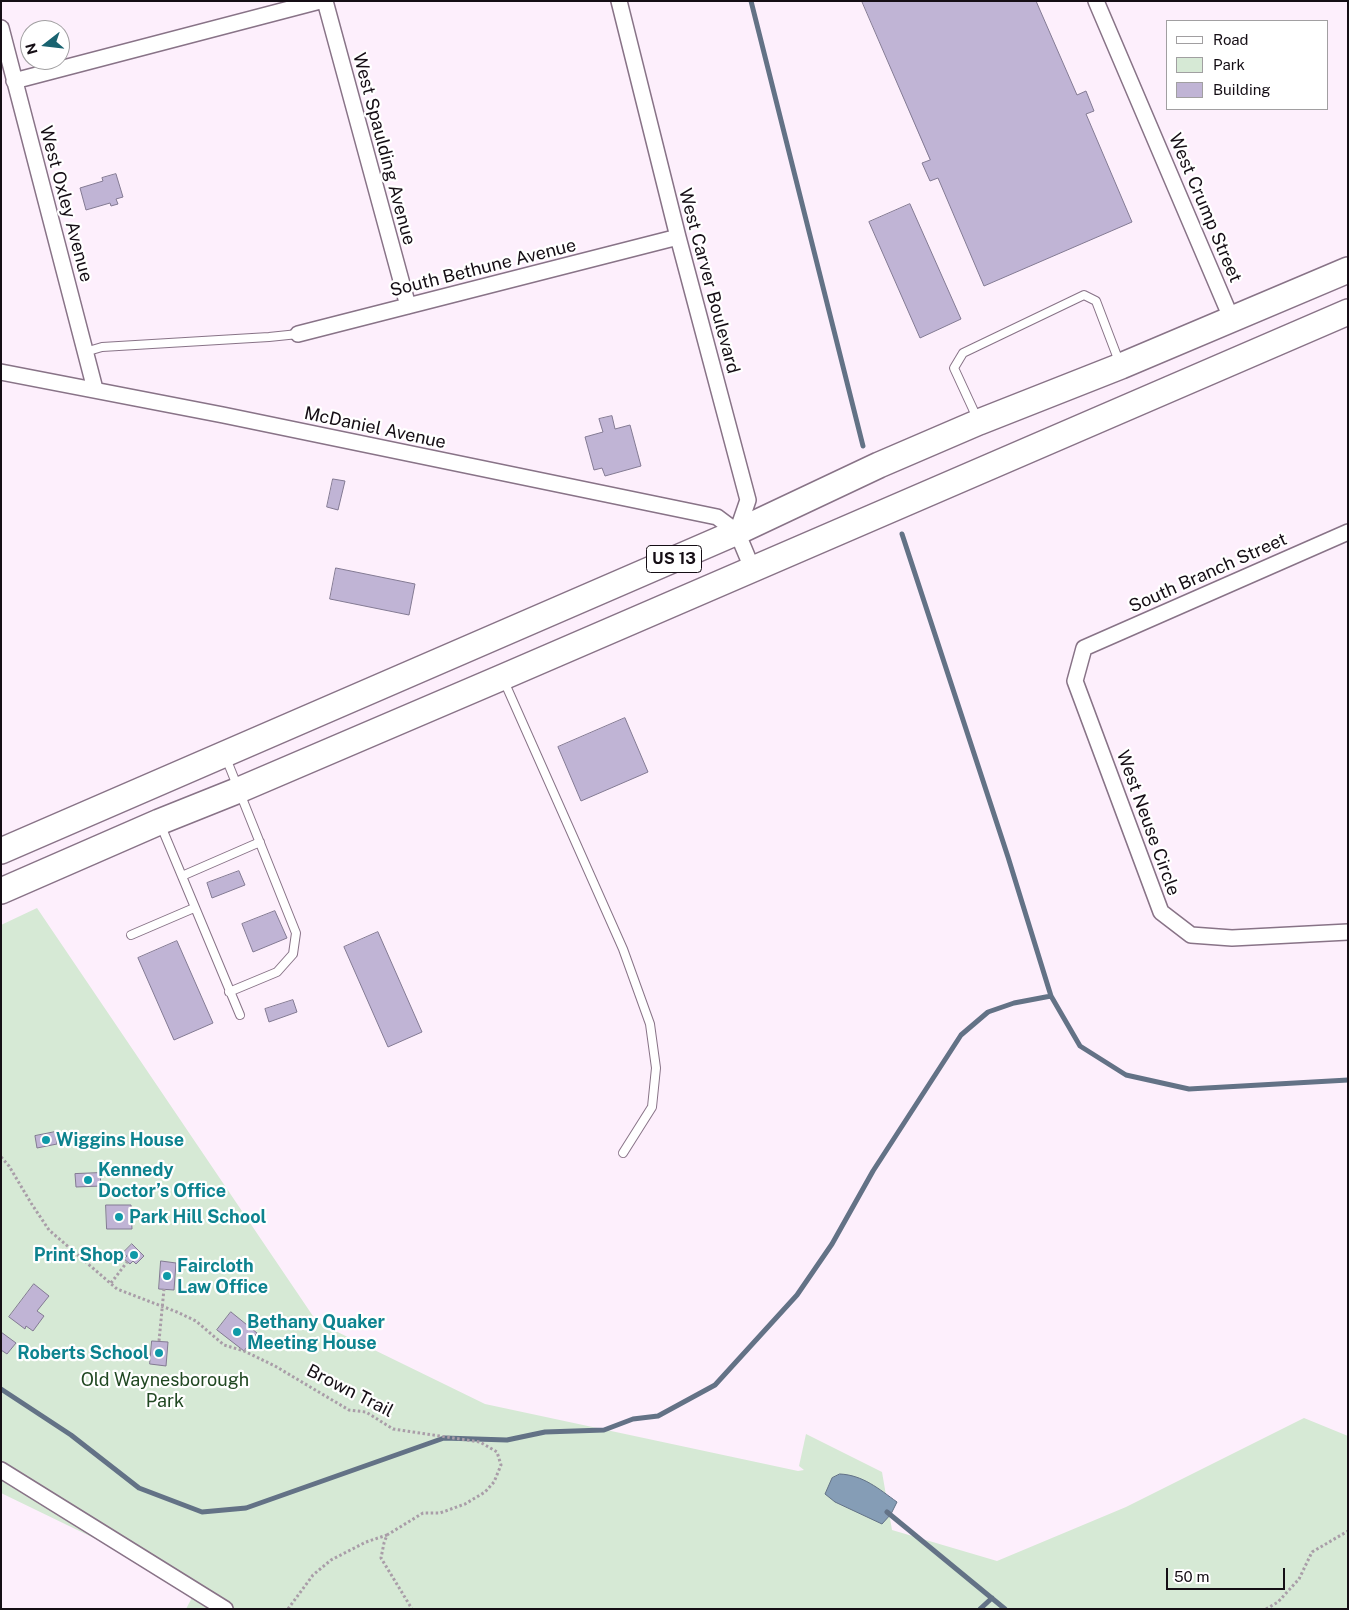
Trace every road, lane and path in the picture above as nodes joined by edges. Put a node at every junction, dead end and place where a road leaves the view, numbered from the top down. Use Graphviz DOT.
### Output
graph roads {
  1 [pos="320,1"];
  2 [pos="325,1"];
  3 [pos="618,1"];
  4 [pos="1096,1"];
  5 [pos="1,28"];
  6 [pos="14,81"];
  7 [pos="678,237"];
  8 [pos="1348,270"];
  9 [pos="408,306"];
  10 [pos="1348,312"];
  11 [pos="1232,320"];
  12 [pos="298,334"];
  13 [pos="85,352"];
  14 [pos="1121,366"];
  15 [pos="1,372"];
  16 [pos="94,389"];
  17 [pos="979,422"];
  18 [pos="737,532"];
  19 [pos="1348,532"];
  20 [pos="752,568"];
  21 [pos="1084,648"];
  22 [pos="503,677"];
  23 [pos="224,755"];
  24 [pos="239,790"];
  25 [pos="160,822"];
  26 [pos="260,842"];
  27 [pos="1,851"];
  28 [pos="182,876"];
  29 [pos="1,891"];
  30 [pos="194,908"];
  31 [pos="1348,932"];
  32 [pos="130,935"];
  33 [pos="229,992"];
  34 [pos="240,1015"];
  35 [pos="623,1153"];
  36 [pos="1,1157"];
  37 [pos="127,1262"];
  38 [pos="111,1284"];
  39 [pos="164,1289"];
  40 [pos="162,1306"];
  41 [pos="159,1341"];
  42 [pos="1,1470"];
  43 [pos="1348,1531"];
  44 [pos="387,1535"];
  45 [pos="225,1609"];
  46 [pos="288,1609"];
  47 [pos="412,1609"];
  48 [pos="1266,1609"];
  1 -- 6 [label="street"];
  2 -- 9 [label="street, West Spaulding Avenue"];
  3 -- 7 [label="street, West Carver Boulevard"];
  4 -- 11 [label="street, West Crump Street"];
  5 -- 6 [label="street, West Oxley Avenue"];
  6 -- 13 [label="street, West Oxley Avenue"];
  7 -- 9 [label="street, South Bethune Avenue"];
  7 -- 18 [label="street, West Carver Boulevard"];
  8 -- 11 [label="highway, US 13"];
  9 -- 12 [label="street, South Bethune Avenue"];
  10 -- 20 [label="highway, US 13"];
  11 -- 14 [label="highway, US 13"];
  12 -- 13 [label="lane"];
  13 -- 16 [label="street, West Oxley Avenue"];
  14 -- 17 [label="highway, US 13"];
  14 -- 17 [label="lane"];
  15 -- 16 [label="street, McDaniel Avenue"];
  16 -- 18 [label="street, McDaniel Avenue"];
  17 -- 18 [label="highway, US 13"];
  18 -- 20 [label="street"];
  18 -- 23 [label="highway, US 13"];
  19 -- 21 [label="street, South Branch Street"];
  20 -- 22 [label="highway, US 13"];
  21 -- 31 [label="street, West Neuse Circle"];
  22 -- 24 [label="highway, US 13"];
  22 -- 35 [label="lane"];
  23 -- 24 [label="lane"];
  23 -- 27 [label="highway, US 13"];
  24 -- 25 [label="highway, US 13"];
  24 -- 26 [label="lane"];
  25 -- 28 [label="lane"];
  25 -- 29 [label="highway, US 13"];
  26 -- 28 [label="lane"];
  26 -- 33 [label="lane"];
  28 -- 30 [label="lane"];
  30 -- 32 [label="lane"];
  30 -- 33 [label="lane"];
  33 -- 34 [label="lane"];
  36 -- 38 [label="path, Brown Trail"];
  37 -- 38 [label="path"];
  38 -- 40 [label="path, Brown Trail"];
  39 -- 40 [label="path"];
  40 -- 41 [label="path"];
  40 -- 44 [label="path, Brown Trail"];
  42 -- 45 [label="street"];
  43 -- 48 [label="path"];
  44 -- 46 [label="path"];
  44 -- 47 [label="path"];
}
